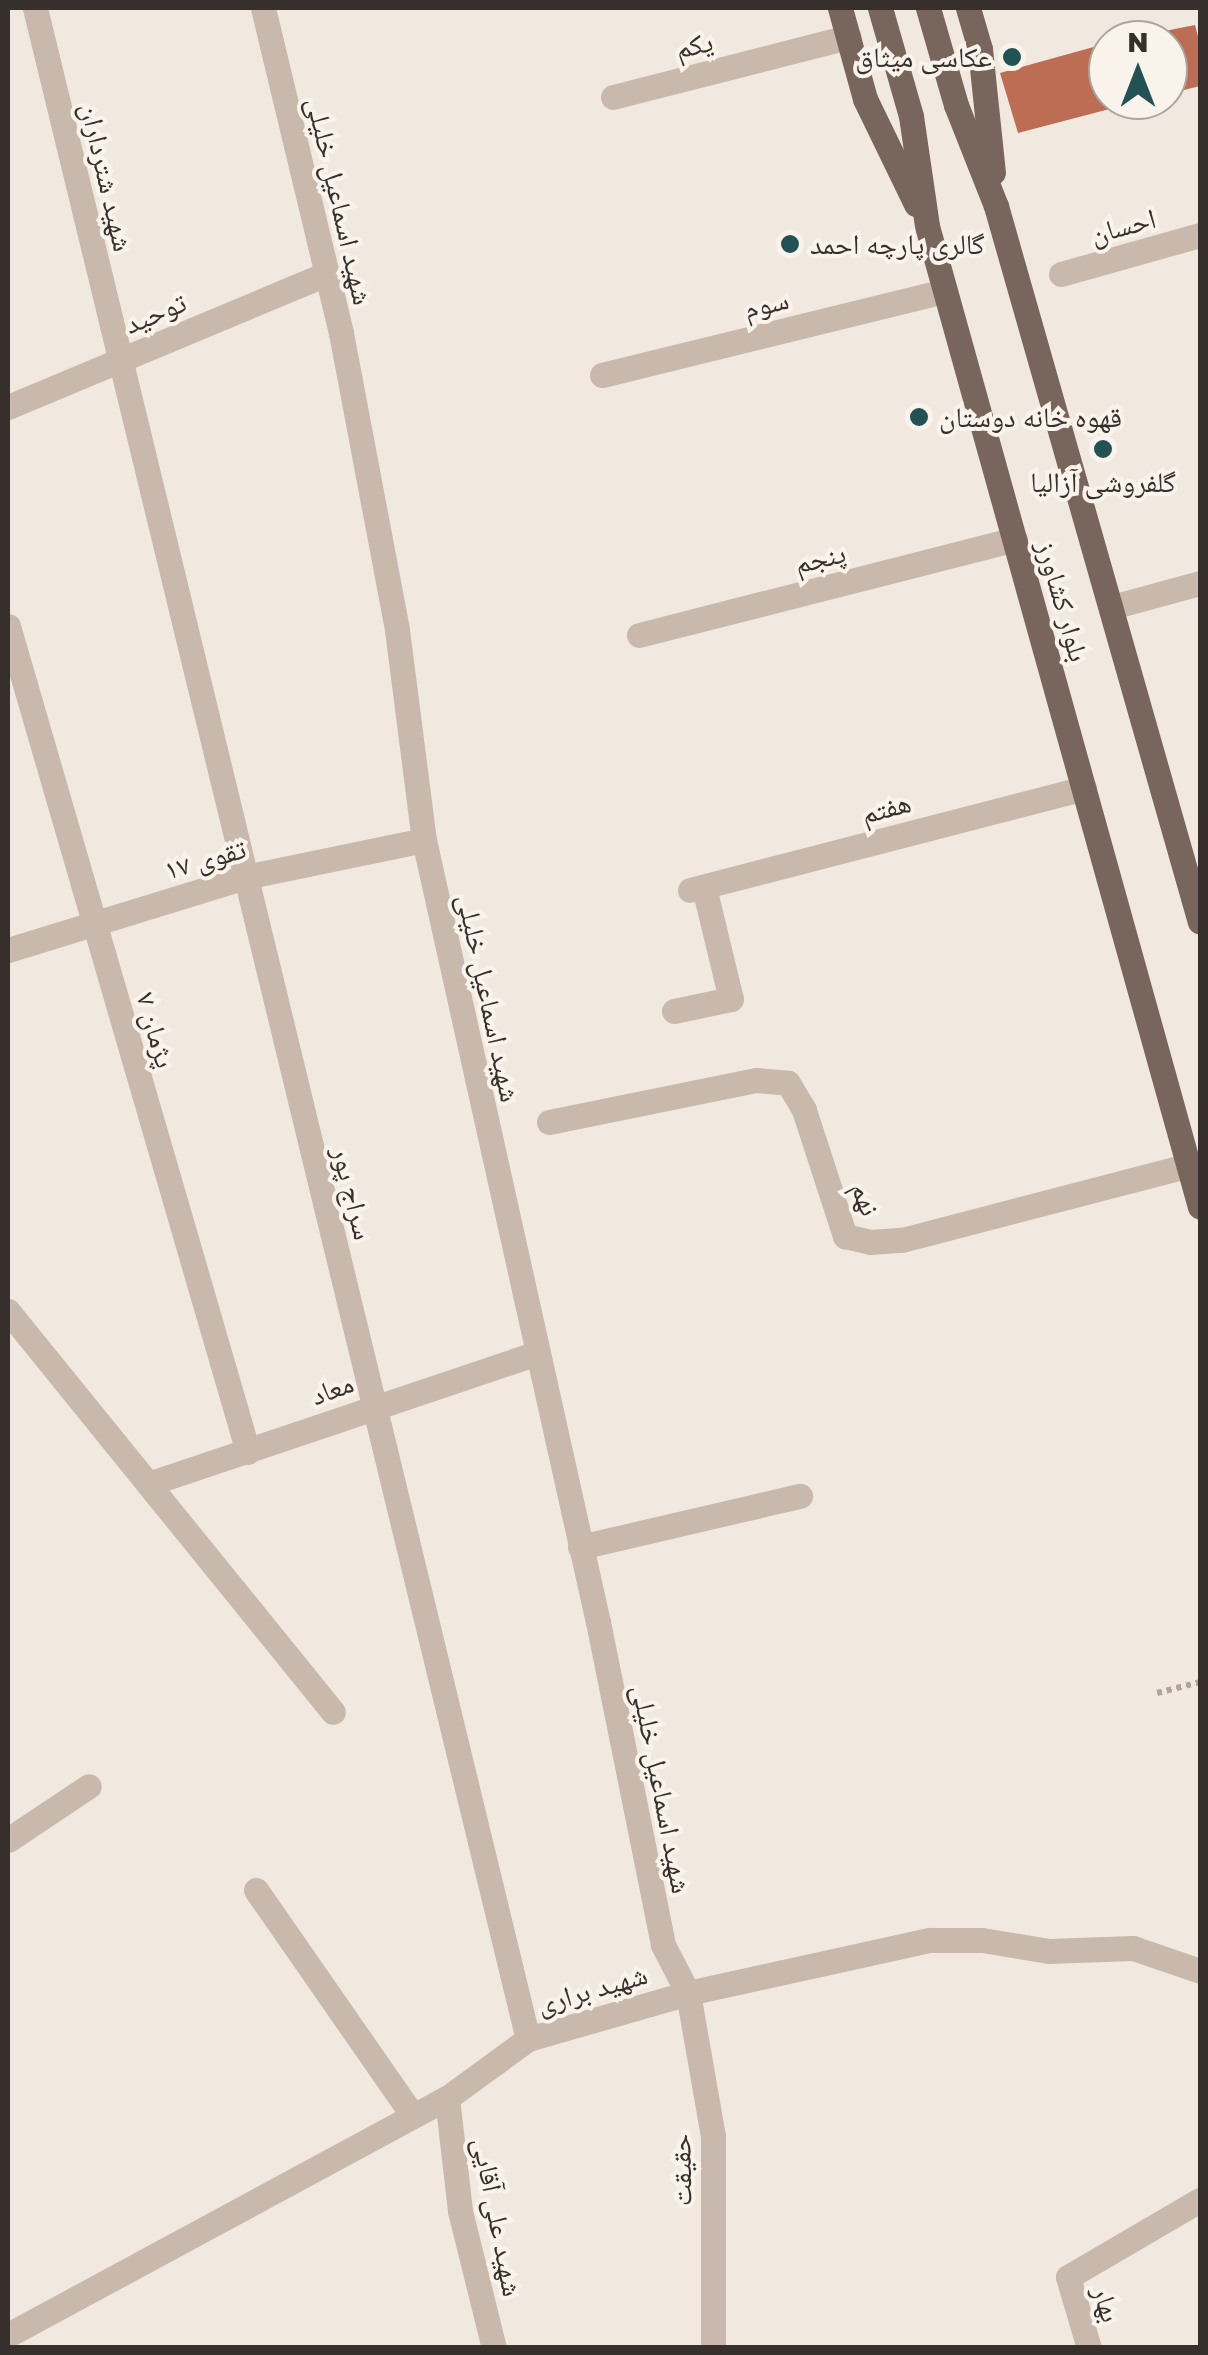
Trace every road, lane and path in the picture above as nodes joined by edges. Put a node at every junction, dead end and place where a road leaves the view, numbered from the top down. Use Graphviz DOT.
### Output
graph roads {
  1 [pos="36,8"];
  2 [pos="263,8"];
  3 [pos="840,8"];
  4 [pos="880,8"];
  5 [pos="928,8"];
  6 [pos="968,8"];
  7 [pos="848,37"];
  8 [pos="613,97"];
  9 [pos="996,206"];
  10 [pos="926,226"];
  11 [pos="1200,235"];
  12 [pos="326,274"];
  13 [pos="1060,274"];
  14 [pos="945,291"];
  15 [pos="120,360"];
  16 [pos="602,376"];
  17 [pos="8,407"];
  18 [pos="1014,539"];
  19 [pos="1200,584"];
  20 [pos="1112,608"];
  21 [pos="8,626"];
  22 [pos="639,635"];
  23 [pos="1084,788"];
  24 [pos="424,840"];
  25 [pos="245,876"];
  26 [pos="1200,922"];
  27 [pos="94,924"];
  28 [pos="8,950"];
  29 [pos="674,1011"];
  30 [pos="550,1122"];
  31 [pos="1189,1166"];
  32 [pos="1200,1204"];
  33 [pos="8,1311"];
  34 [pos="535,1354"];
  35 [pos="374,1406"];
  36 [pos="248,1452"];
  37 [pos="151,1483"];
  38 [pos="800,1496"];
  39 [pos="580,1547"];
  40 [pos="1200,1682"];
  41 [pos="1157,1693"];
  42 [pos="333,1712"];
  43 [pos="90,1786"];
  44 [pos="8,1840"];
  45 [pos="256,1890"];
  46 [pos="1200,1971"];
  47 [pos="688,1993"];
  48 [pos="528,2040"];
  49 [pos="447,2098"];
  50 [pos="412,2116"];
  51 [pos="1200,2200"];
  52 [pos="8,2335"];
  53 [pos="494,2348"];
  54 [pos="713,2348"];
  55 [pos="1088,2348"];
  1 -- 15 [label="street, شهید شترداران"];
  2 -- 12 [label="street, شهید اسماعیل خلیلی"];
  3 -- 7 [label="main road"];
  4 -- 10 [label="main road, بلوار کشاورز"];
  5 -- 9 [label="main road, بلوار کشاورز"];
  6 -- 9 [label="main road"];
  7 -- 8 [label="street, یکم"];
  7 -- 10 [label="main road"];
  9 -- 20 [label="main road, بلوار کشاورز"];
  10 -- 14 [label="main road, بلوار کشاورز"];
  11 -- 13 [label="street, احسان"];
  12 -- 15 [label="street, توحید"];
  12 -- 24 [label="street, شهید اسماعیل خلیلی"];
  14 -- 16 [label="street, سوم"];
  14 -- 18 [label="main road, بلوار کشاورز"];
  15 -- 17 [label="street, توحید"];
  15 -- 25 [label="street, سراج پور"];
  18 -- 22 [label="street, پنجم"];
  18 -- 23 [label="main road, بلوار کشاورز"];
  19 -- 20 [label="street"];
  20 -- 26 [label="main road, بلوار کشاورز"];
  21 -- 27 [label="street, پژمان ۷"];
  23 -- 29 [label="street, هفتم"];
  23 -- 31 [label="main road, بلوار کشاورز"];
  24 -- 25 [label="street, تقوی ۱۷"];
  24 -- 34 [label="street, شهید اسماعیل خلیلی"];
  25 -- 27 [label="street, تقوی ۱۷"];
  25 -- 35 [label="street, سراج پور"];
  27 -- 28 [label="street, تقوی ۱۷"];
  27 -- 36 [label="street, پژمان ۷"];
  30 -- 31 [label="street, نهم"];
  31 -- 32 [label="main road, بلوار کشاورز"];
  33 -- 37 [label="street"];
  34 -- 35 [label="street, معاد"];
  34 -- 39 [label="street, شهید اسماعیل خلیلی"];
  35 -- 36 [label="street, معاد"];
  35 -- 48 [label="street, سراج پور"];
  36 -- 37 [label="street, معاد"];
  37 -- 42 [label="street"];
  38 -- 39 [label="street"];
  39 -- 47 [label="street, شهید اسماعیل خلیلی"];
  40 -- 41 [label="path"];
  43 -- 44 [label="street"];
  45 -- 50 [label="street"];
  46 -- 47 [label="street, شهید براری"];
  47 -- 48 [label="street, شهید براری"];
  47 -- 54 [label="street, حقیقت"];
  48 -- 49 [label="street, شهید براری"];
  49 -- 50 [label="street, شهید براری"];
  49 -- 53 [label="street, شهید علی آقایی"];
  50 -- 52 [label="street, شهید براری"];
  51 -- 55 [label="street, بهار"];
}
